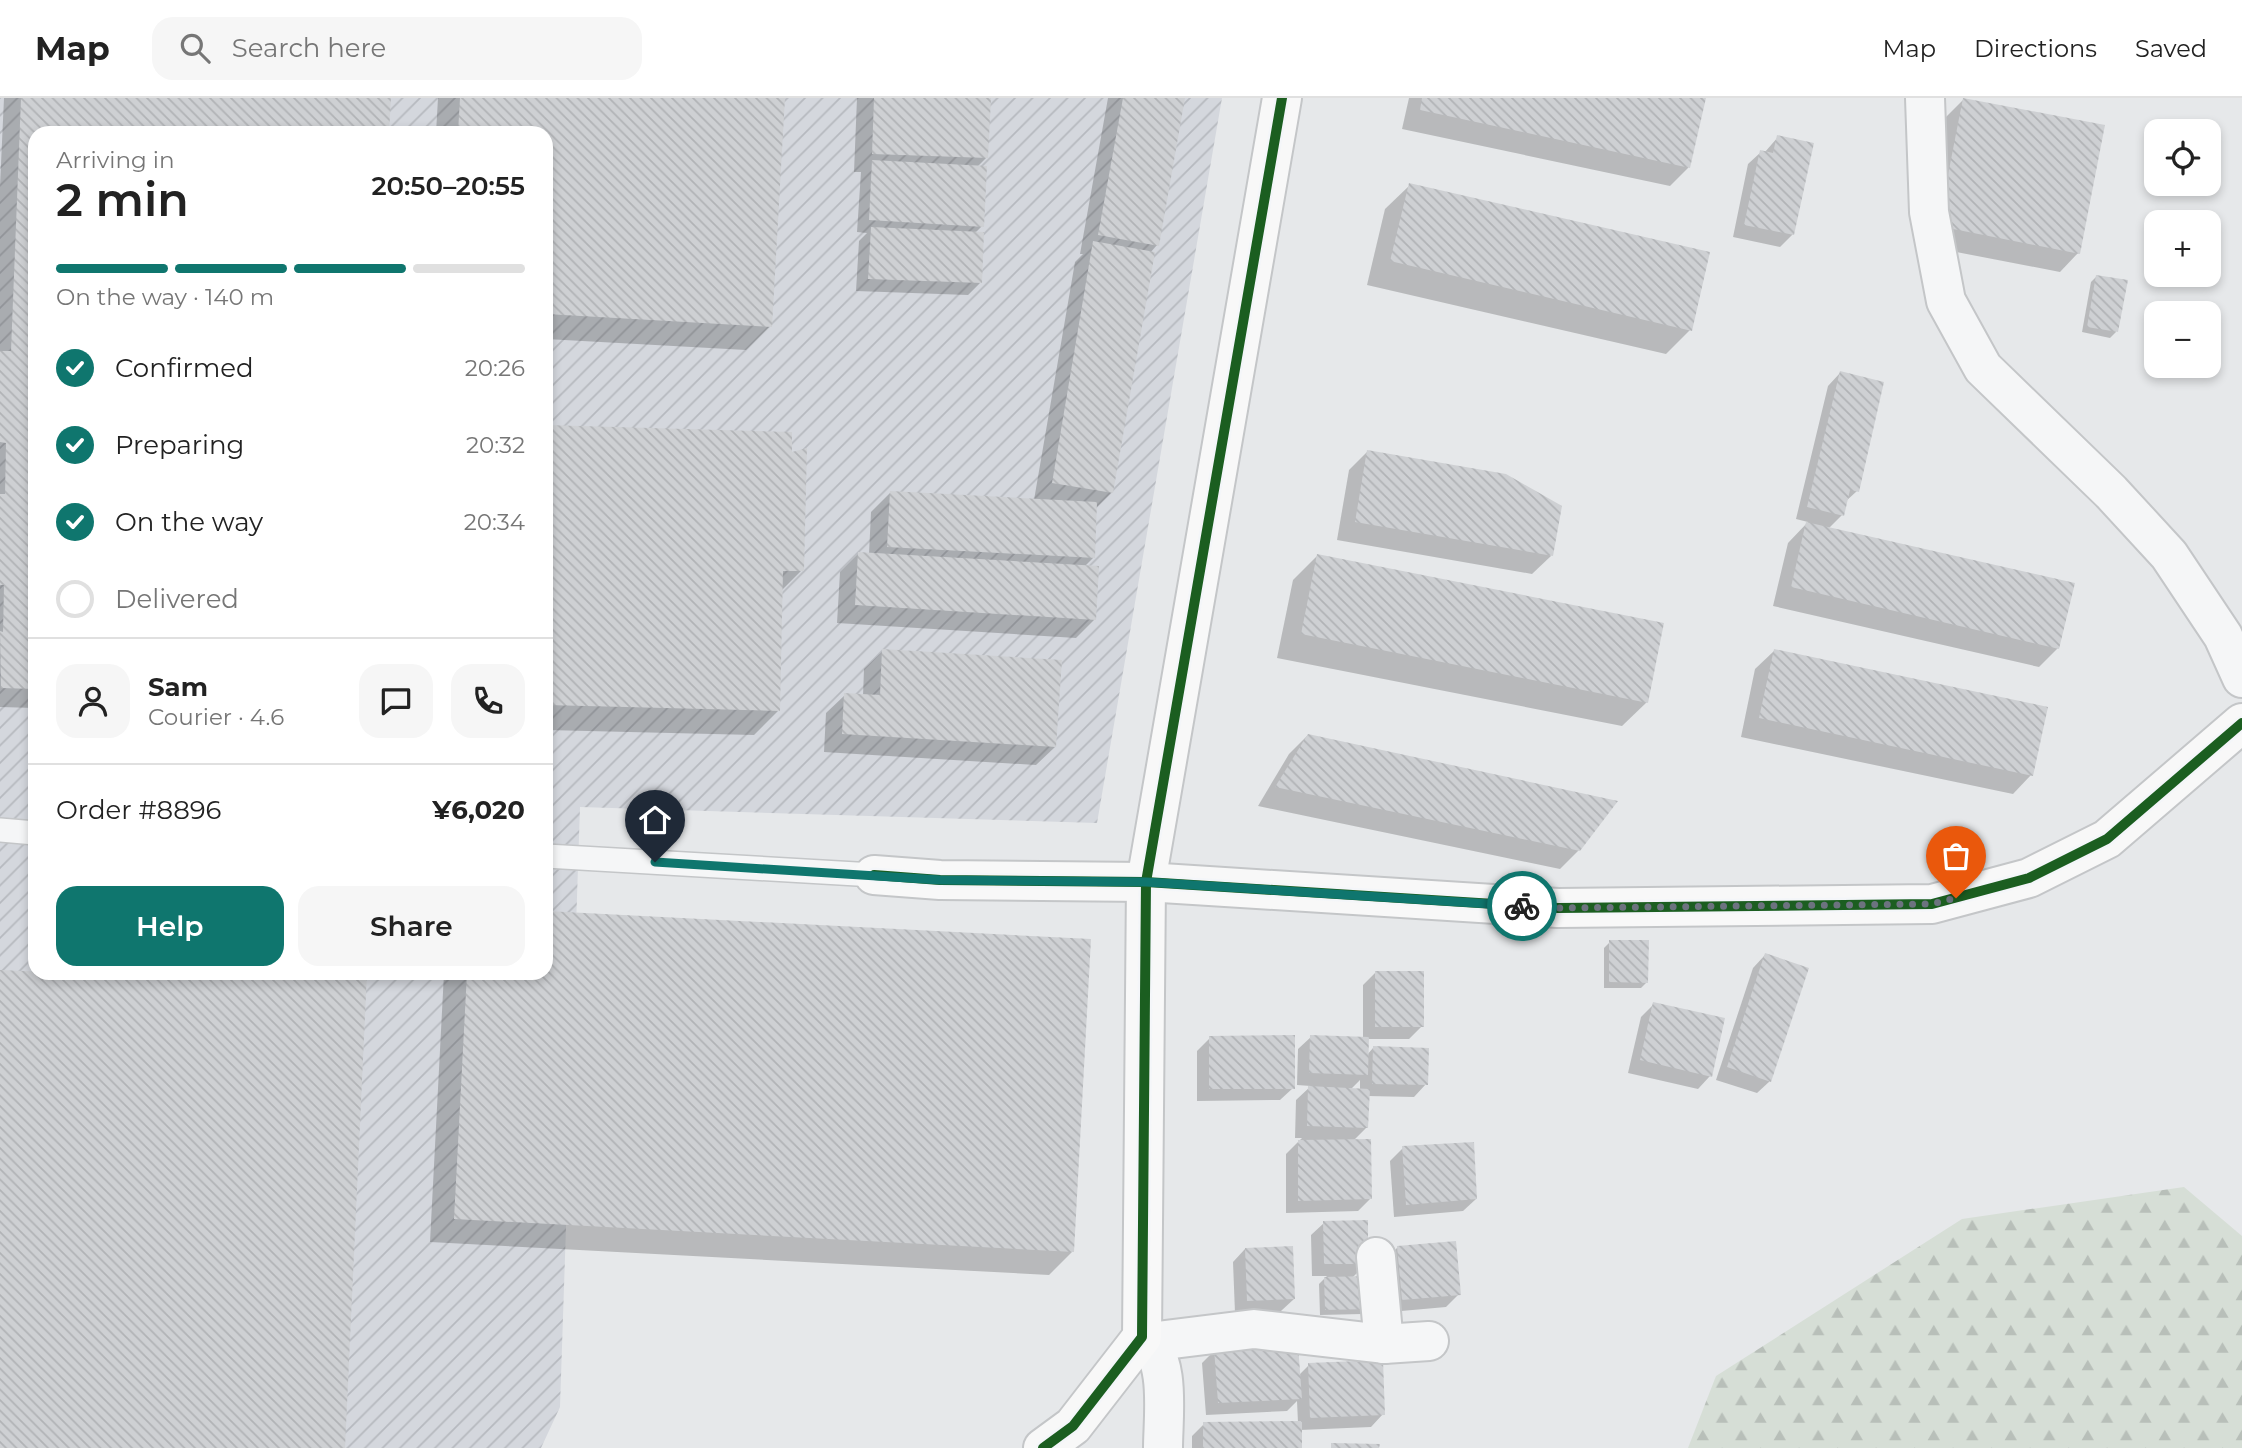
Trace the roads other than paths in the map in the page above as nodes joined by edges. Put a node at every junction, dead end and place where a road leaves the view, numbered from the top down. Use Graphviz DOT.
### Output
graph roads {
  1 [pos="1282,98"];
  2 [pos="1925,98"];
  3 [pos="2242,678"];
  4 [pos="2242,723"];
  5 [pos="0,830"];
  6 [pos="28,832"];
  7 [pos="553,856"];
  8 [pos="874,875"];
  9 [pos="1146,882"];
  10 [pos="1376,1257"];
  11 [pos="1145,1340"];
  12 [pos="1429,1341"];
  13 [pos="1384,1344"];
  14 [pos="1043,1448"];
  15 [pos="1163,1448"];
  1 -- 9 [label="street"];
  2 -- 3 [label="street"];
  4 -- 9 [label="street"];
  5 -- 6 [label="lane"];
  7 -- 8 [label="lane"];
  8 -- 9 [label="street"];
  9 -- 11 [label="street"];
  10 -- 13 [label="street"];
  11 -- 13 [label="street"];
  11 -- 14 [label="street"];
  11 -- 15 [label="street"];
  12 -- 13 [label="street"];
}
